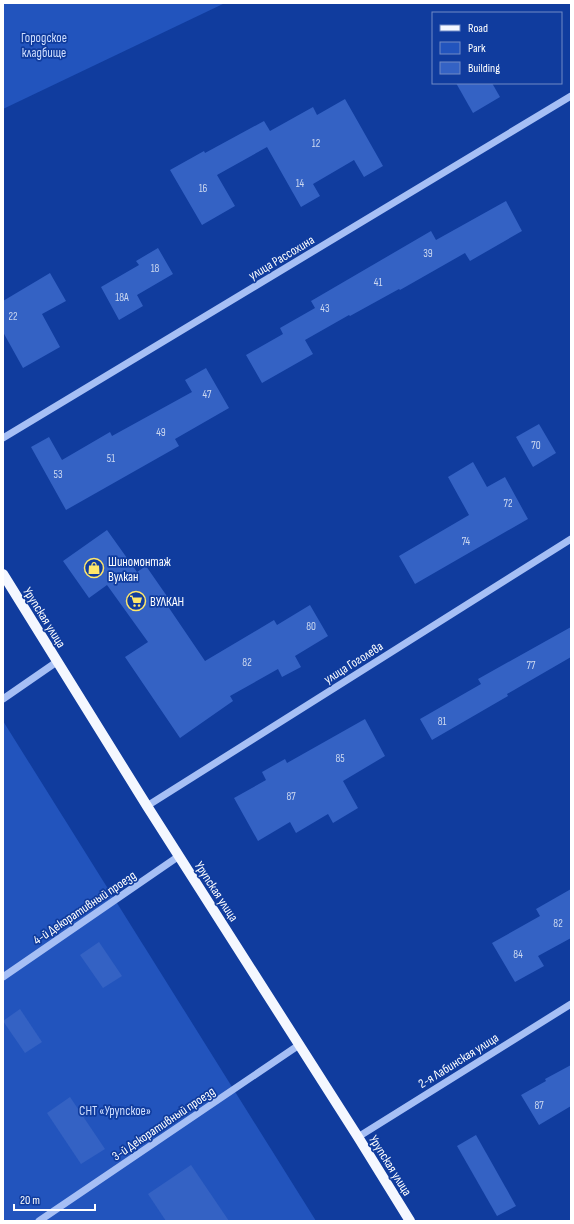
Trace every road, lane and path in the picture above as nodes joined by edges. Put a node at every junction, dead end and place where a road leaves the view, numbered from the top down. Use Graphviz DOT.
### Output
graph roads {
  1 [pos="571,96"];
  2 [pos="3,438"];
  3 [pos="571,539"];
  4 [pos="3,574"];
  5 [pos="58,661"];
  6 [pos="3,699"];
  7 [pos="147,806"];
  8 [pos="179,856"];
  9 [pos="3,977"];
  10 [pos="571,1004"];
  11 [pos="299,1045"];
  12 [pos="358,1137"];
  13 [pos="39,1221"];
  14 [pos="410,1221"];
  1 -- 2 [label="street, улица Рассохина"];
  3 -- 7 [label="street, улица Гоголева"];
  4 -- 5 [label="main road, Урупская улица"];
  5 -- 6 [label="street"];
  5 -- 7 [label="main road, Урупская улица"];
  7 -- 8 [label="main road, Урупская улица"];
  8 -- 9 [label="street, 4-й Декоративный проезд"];
  8 -- 11 [label="main road, Урупская улица"];
  10 -- 12 [label="street, 2-я Лабинская улица"];
  11 -- 12 [label="main road, Урупская улица"];
  11 -- 13 [label="street, 3-й Декоративный проезд"];
  12 -- 14 [label="main road, Урупская улица"];
}
